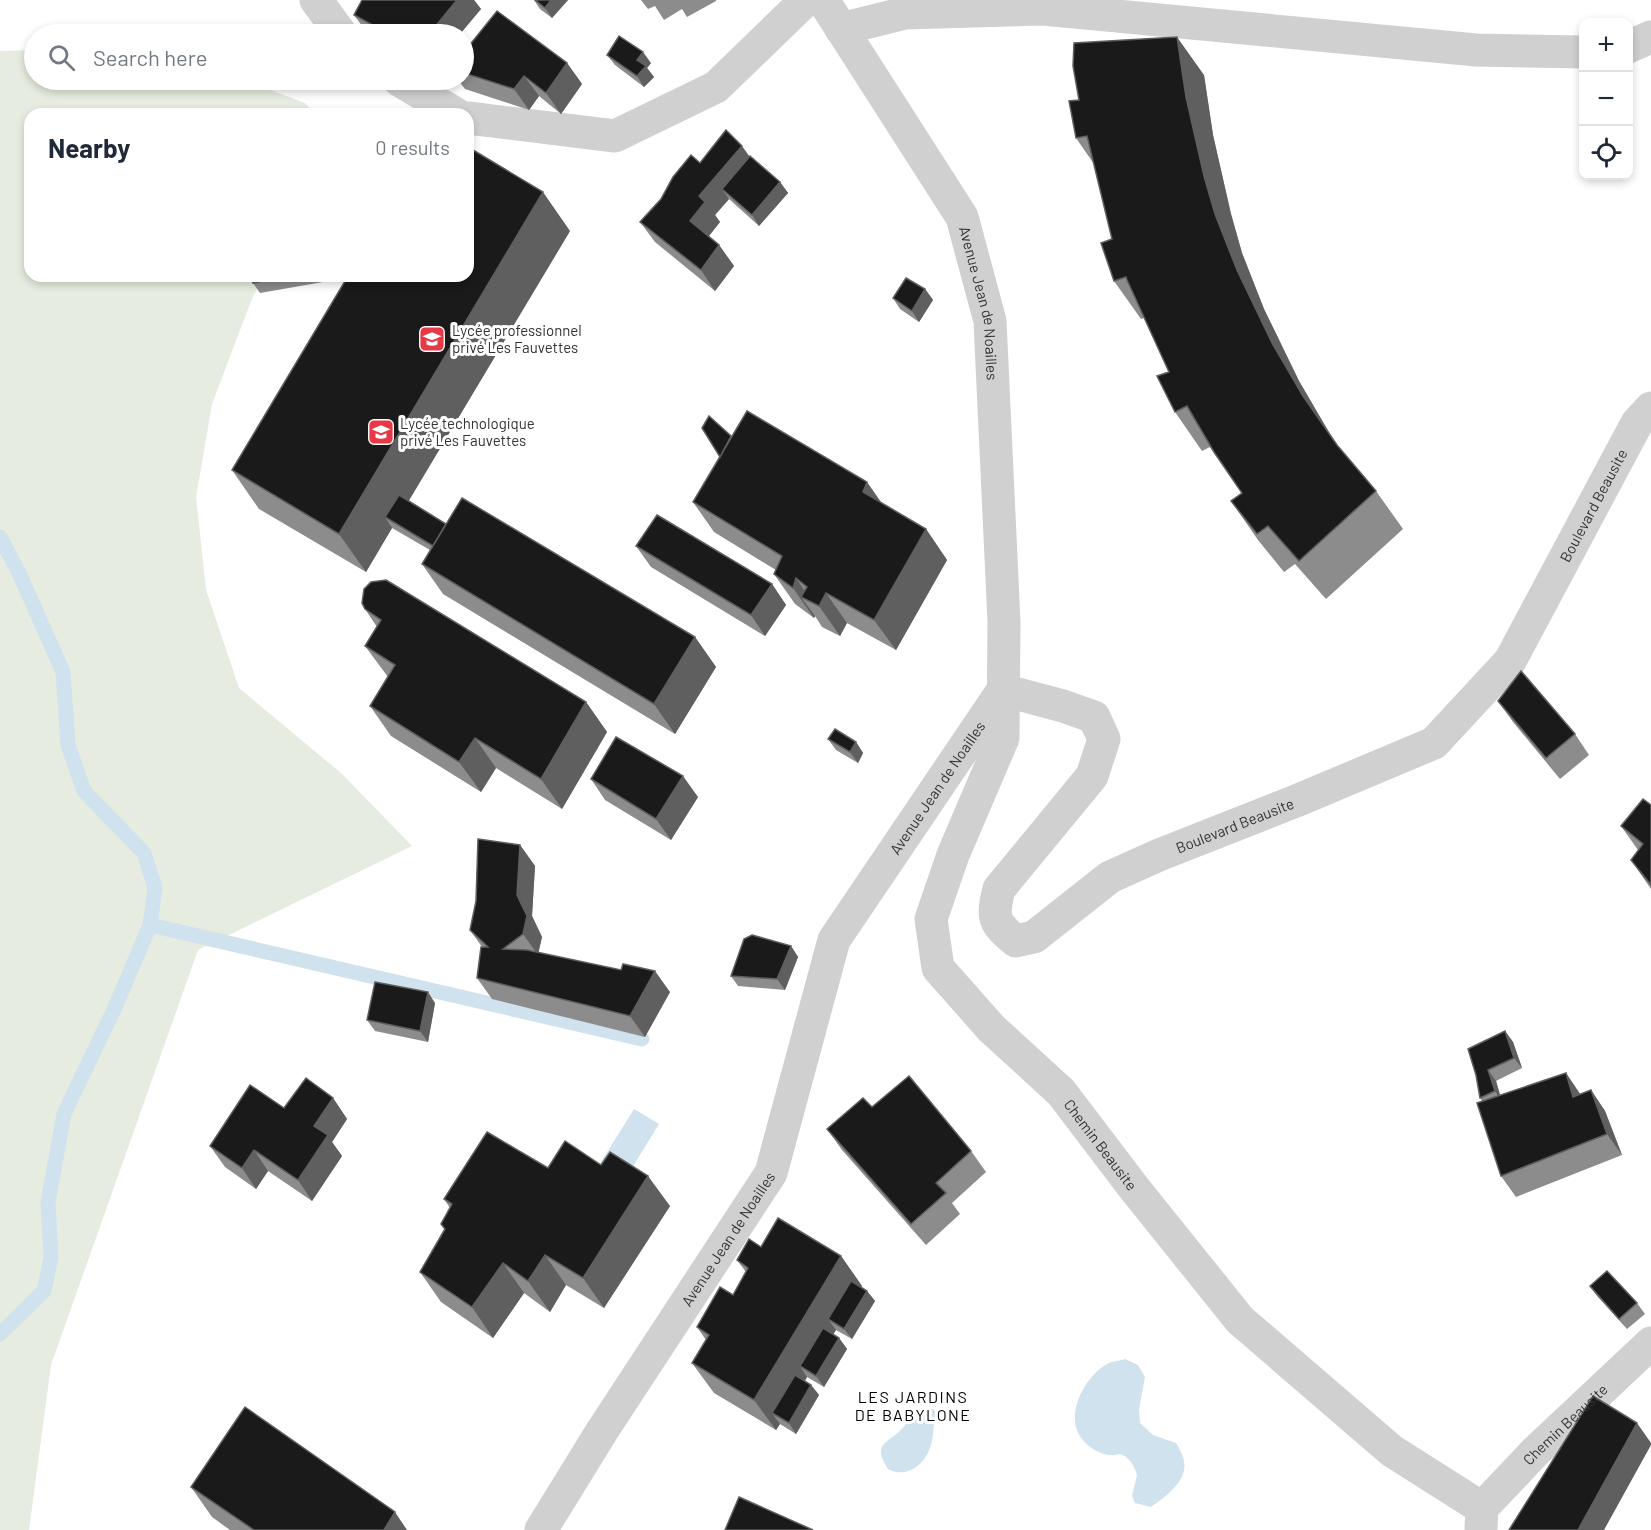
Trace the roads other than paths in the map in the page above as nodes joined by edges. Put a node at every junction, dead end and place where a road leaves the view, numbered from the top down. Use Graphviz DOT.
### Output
graph roads {
  1 [pos="316,0"];
  2 [pos="806,0"];
  3 [pos="824,0"];
  4 [pos="334,24"];
  5 [pos="841,29"];
  6 [pos="1651,37"];
  7 [pos="1633,45"];
  8 [pos="1579,52"];
  9 [pos="416,90"];
  10 [pos="446,108"];
  11 [pos="474,119"];
  12 [pos="1651,408"];
  13 [pos="1002,690"];
  14 [pos="1651,1343"];
  15 [pos="1481,1519"];
  16 [pos="542,1530"];
  1 -- 4 [label="street"];
  2 -- 11 [label="street"];
  3 -- 5 [label="street, Avenue Jean de Noailles"];
  5 -- 8 [label="street"];
  5 -- 13 [label="street, Avenue Jean de Noailles"];
  6 -- 7 [label="street"];
  9 -- 10 [label="street"];
  12 -- 13 [label="street, Boulevard Beausite"];
  13 -- 15 [label="street, Chemin Beausite"];
  13 -- 16 [label="street, Avenue Jean de Noailles"];
  14 -- 15 [label="street, Chemin Beausite"];
}
